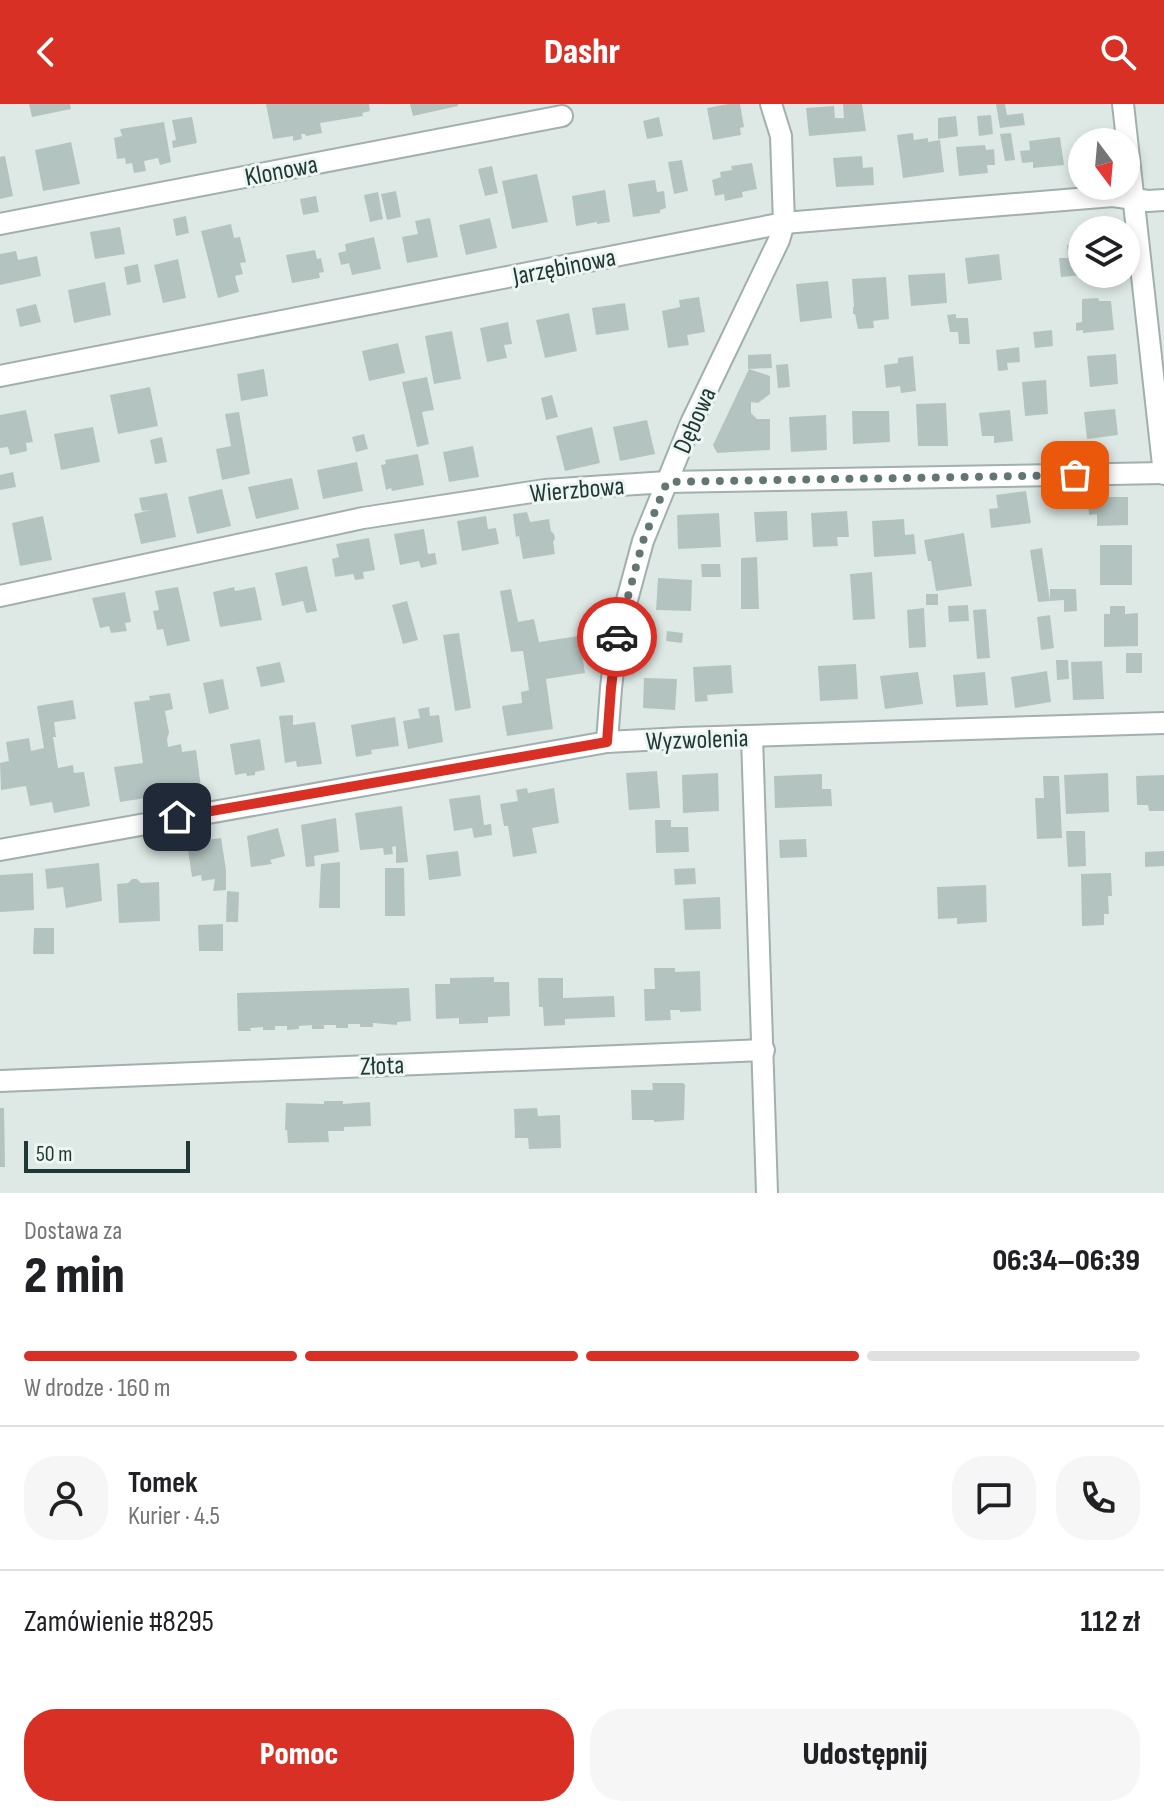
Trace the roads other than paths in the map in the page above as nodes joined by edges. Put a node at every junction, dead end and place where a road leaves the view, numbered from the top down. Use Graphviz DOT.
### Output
graph roads {
  1 [pos="771,104"];
  2 [pos="1123,104"];
  3 [pos="562,116"];
  4 [pos="1126,128"];
  5 [pos="1068,200"];
  6 [pos="1134,200"];
  7 [pos="1164,200"];
  8 [pos="784,223"];
  9 [pos="0,224"];
  10 [pos="0,376"];
  11 [pos="1164,474"];
  12 [pos="667,482"];
  13 [pos="0,596"];
  14 [pos="1164,723"];
  15 [pos="752,737"];
  16 [pos="607,742"];
  17 [pos="0,850"];
  18 [pos="764,1050"];
  19 [pos="0,1081"];
  20 [pos="767,1193"];
  1 -- 8 [label="street, Dębowa"];
  2 -- 4 [label="street"];
  3 -- 9 [label="street, Klonowa"];
  5 -- 8 [label="street, Jarzębinowa"];
  6 -- 7 [label="street, Jarzębinowa"];
  6 -- 11 [label="street"];
  8 -- 10 [label="street, Jarzębinowa"];
  8 -- 12 [label="street, Dębowa"];
  11 -- 12 [label="street, Wierzbowa"];
  12 -- 13 [label="street, Wierzbowa"];
  12 -- 16 [label="street, Dębowa"];
  14 -- 15 [label="street, Wyzwolenia"];
  15 -- 16 [label="street, Wyzwolenia"];
  15 -- 18 [label="street"];
  16 -- 17 [label="street, Wyzwolenia"];
  18 -- 19 [label="street, Złota"];
  18 -- 20 [label="street"];
}
